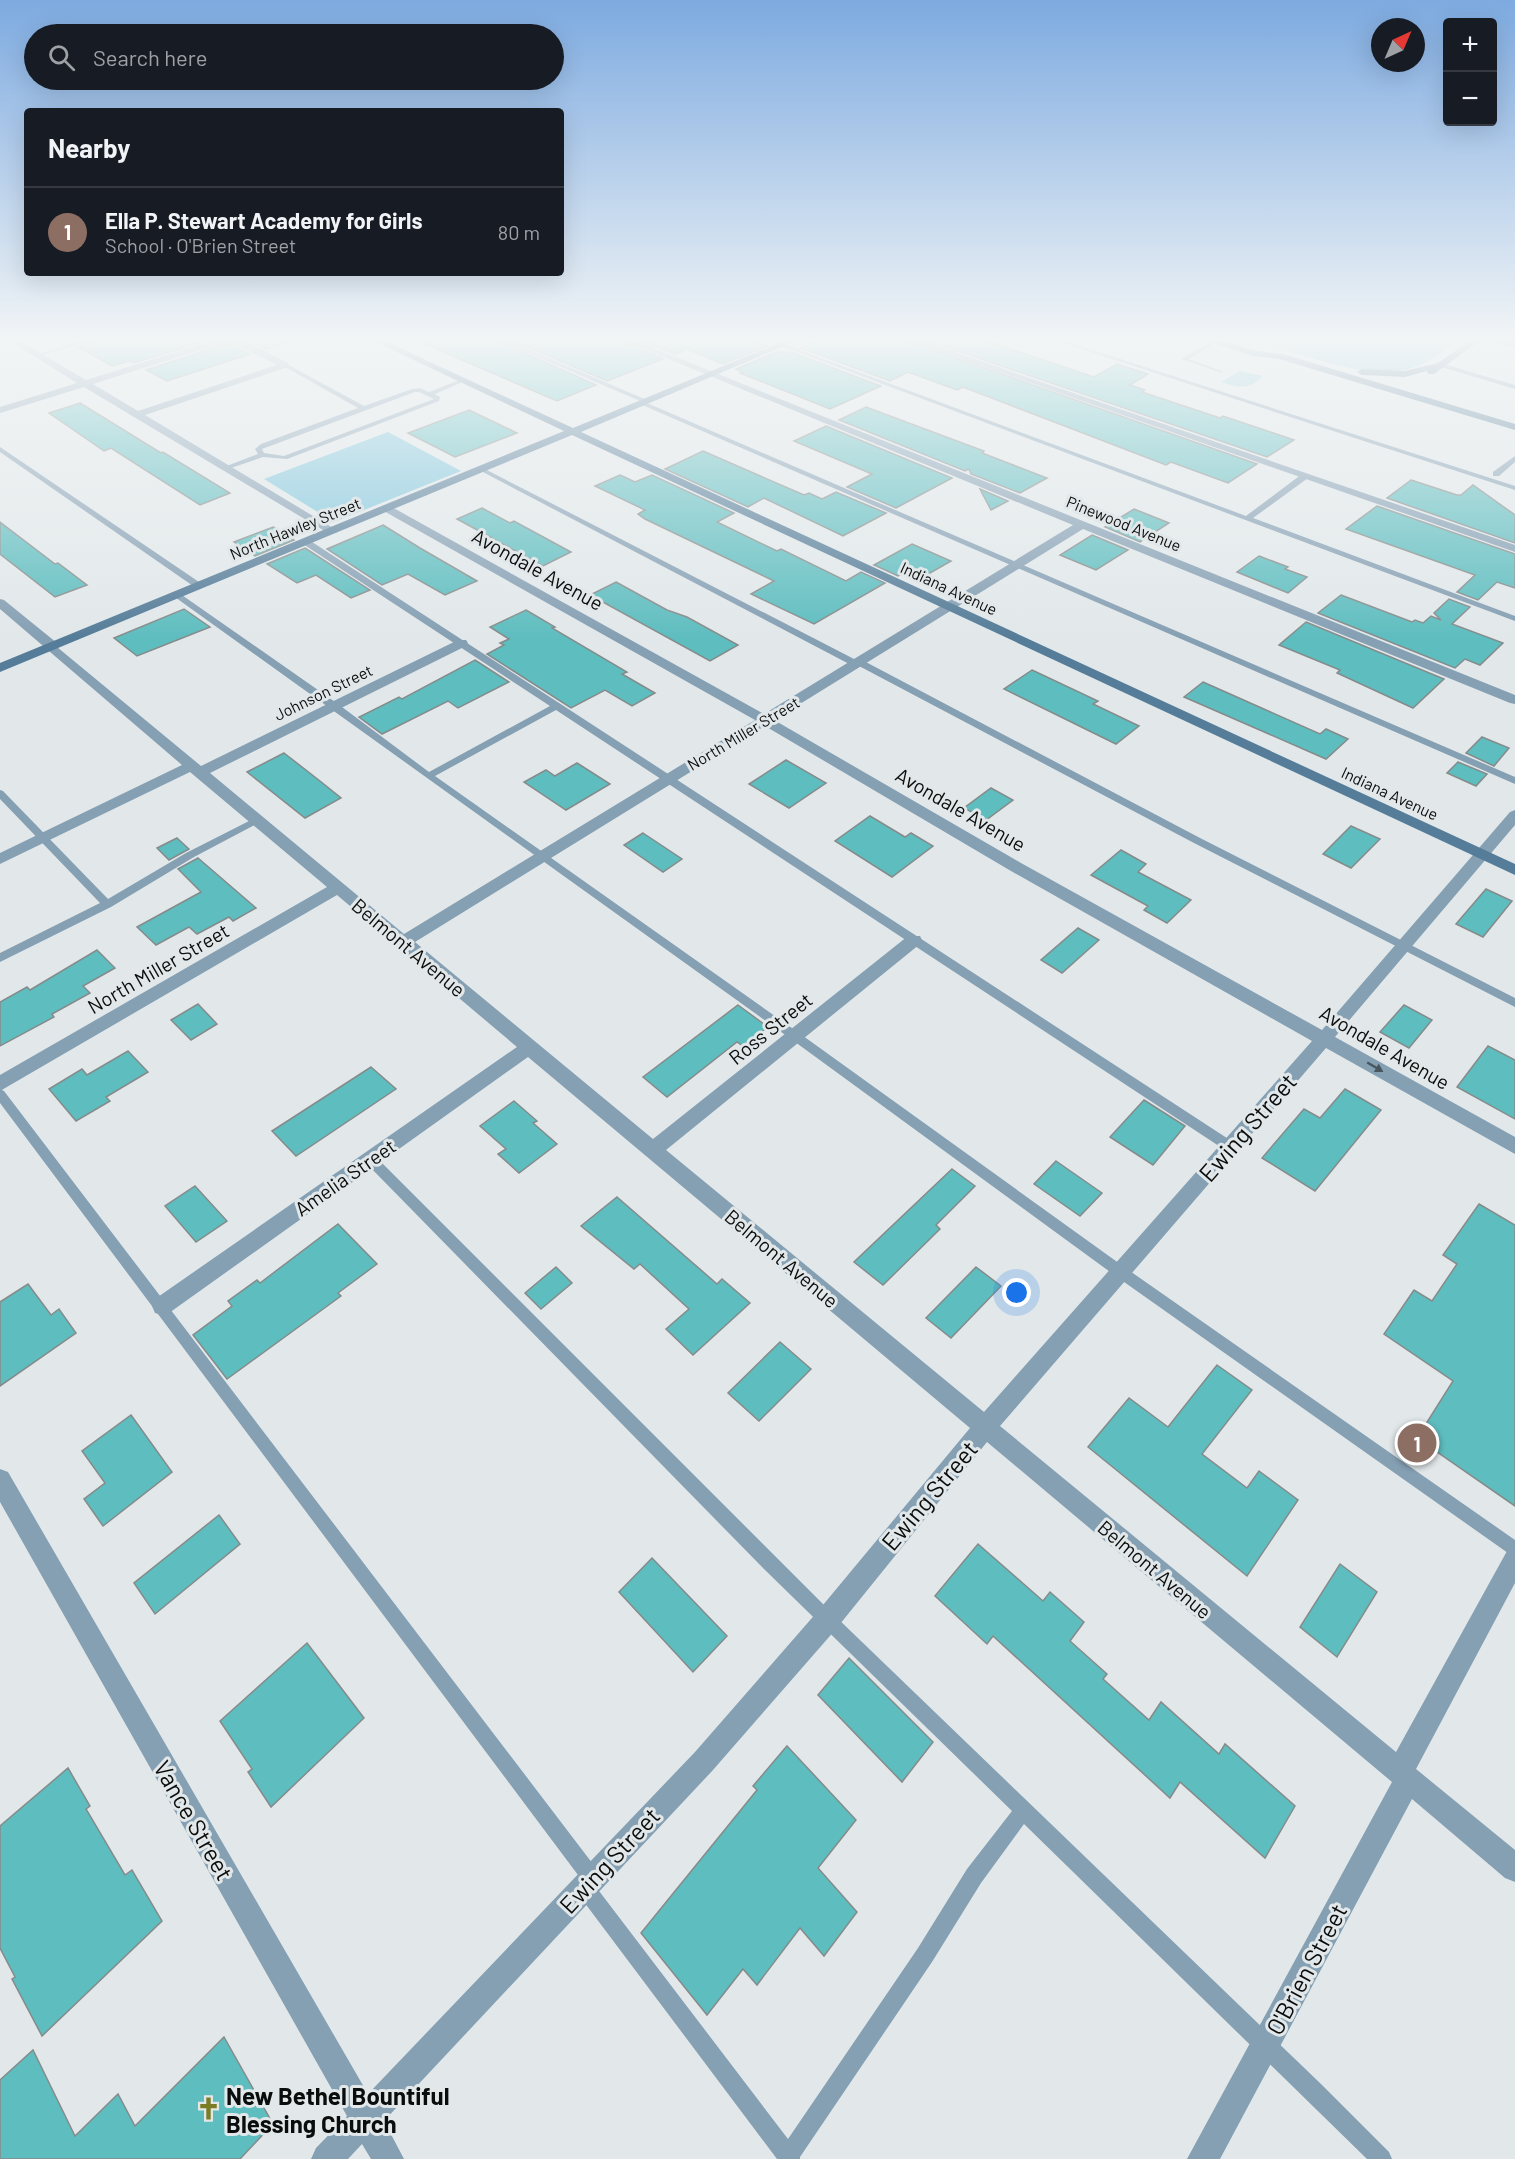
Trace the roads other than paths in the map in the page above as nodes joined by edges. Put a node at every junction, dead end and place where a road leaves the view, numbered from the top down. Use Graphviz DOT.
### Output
graph roads {
  1 [pos="175,438"];
  2 [pos="283,438"];
  3 [pos="338,438"];
  4 [pos="557,438"];
  5 [pos="589,438"];
  6 [pos="725,438"];
  7 [pos="870,438"];
  8 [pos="1030,438"];
  9 [pos="1194,438"];
  10 [pos="1359,438"];
  11 [pos="0,449"];
  12 [pos="262,455"];
  13 [pos="1515,458"];
  14 [pos="226,468"];
  15 [pos="481,469"];
  16 [pos="1496,474"];
  17 [pos="1305,476"];
  18 [pos="1515,488"];
  19 [pos="386,508"];
  20 [pos="1247,519"];
  21 [pos="1083,524"];
  22 [pos="332,531"];
  23 [pos="306,542"];
  24 [pos="1515,549"];
  25 [pos="1017,565"];
  26 [pos="199,586"];
  27 [pos="176,595"];
  28 [pos="0,603"];
  29 [pos="950,606"];
  30 [pos="1515,619"];
  31 [pos="462,643"];
  32 [pos="51,647"];
  33 [pos="858,663"];
  34 [pos="0,668"];
  35 [pos="1515,700"];
  36 [pos="335,706"];
  37 [pos="556,706"];
  38 [pos="765,720"];
  39 [pos="195,769"];
  40 [pos="428,776"];
  41 [pos="669,778"];
  42 [pos="1515,781"];
  43 [pos="0,794"];
  44 [pos="1515,815"];
  45 [pos="258,821"];
  46 [pos="43,838"];
  47 [pos="1481,854"];
  48 [pos="542,857"];
  49 [pos="0,859"];
  50 [pos="1515,870"];
  51 [pos="337,888"];
  52 [pos="107,904"];
  53 [pos="914,940"];
  54 [pos="403,942"];
  55 [pos="1404,947"];
  56 [pos="0,958"];
  57 [pos="1515,1004"];
  58 [pos="795,1036"];
  59 [pos="1324,1038"];
  60 [pos="529,1047"];
  61 [pos="0,1084"];
  62 [pos="0,1094"];
  63 [pos="1229,1146"];
  64 [pos="1515,1146"];
  65 [pos="653,1150"];
  66 [pos="370,1159"];
  67 [pos="1122,1273"];
  68 [pos="162,1306"];
  69 [pos="985,1427"];
  70 [pos="0,1480"];
  71 [pos="1515,1550"];
  72 [pos="1515,1559"];
  73 [pos="826,1620"];
  74 [pos="1404,1776"];
  75 [pos="1022,1812"];
  76 [pos="1515,1868"];
  77 [pos="588,1883"];
  78 [pos="1266,2043"];
  79 [pos="365,2119"];
  80 [pos="789,2157"];
  81 [pos="327,2159"];
  82 [pos="388,2159"];
  83 [pos="1203,2159"];
  84 [pos="1382,2159"];
  1 -- 14 [label="street"];
  2 -- 12 [label="lane"];
  3 -- 12 [label="lane"];
  4 -- 15 [label="street, North Hawley Street"];
  5 -- 29 [label="street, Indiana Avenue"];
  6 -- 25 [label="lane"];
  7 -- 21 [label="street, Pinewood Avenue"];
  8 -- 20 [label="lane"];
  9 -- 17 [label="street"];
  10 -- 18 [label="lane"];
  11 -- 26 [label="lane"];
  12 -- 14 [label="lane"];
  13 -- 16 [label="lane"];
  14 -- 22 [label="street"];
  15 -- 19 [label="street, North Hawley Street"];
  15 -- 33 [label="lane"];
  17 -- 20 [label="lane"];
  17 -- 24 [label="street"];
  19 -- 22 [label="street, North Hawley Street"];
  19 -- 38 [label="street, Avondale Avenue"];
  20 -- 30 [label="lane"];
  21 -- 25 [label="street, North Miller Street"];
  21 -- 35 [label="street, Pinewood Avenue"];
  22 -- 23 [label="street, North Hawley Street"];
  23 -- 26 [label="street, North Hawley Street"];
  23 -- 31 [label="lane"];
  25 -- 29 [label="street, North Miller Street"];
  25 -- 42 [label="lane"];
  26 -- 27 [label="street, North Hawley Street"];
  27 -- 32 [label="street, North Hawley Street"];
  27 -- 36 [label="lane"];
  28 -- 32 [label="street, Belmont Avenue"];
  29 -- 33 [label="street, North Miller Street"];
  29 -- 47 [label="street, Indiana Avenue"];
  31 -- 36 [label="street, Johnson Street"];
  31 -- 37 [label="lane"];
  32 -- 34 [label="street, North Hawley Street"];
  32 -- 39 [label="street, Belmont Avenue"];
  33 -- 38 [label="street, North Miller Street"];
  33 -- 55 [label="lane"];
  36 -- 39 [label="street, Johnson Street"];
  36 -- 40 [label="lane"];
  37 -- 40 [label="lane"];
  37 -- 41 [label="lane"];
  38 -- 41 [label="street, North Miller Street"];
  38 -- 59 [label="street, Avondale Avenue"];
  39 -- 45 [label="street, Belmont Avenue"];
  39 -- 46 [label="street, Johnson Street"];
  40 -- 48 [label="lane"];
  41 -- 48 [label="street, North Miller Street"];
  41 -- 53 [label="lane"];
  43 -- 46 [label="lane"];
  44 -- 47 [label="street, Ewing Street"];
  45 -- 51 [label="street, Belmont Avenue"];
  45 -- 52 [label="lane"];
  46 -- 49 [label="street, Johnson Street"];
  46 -- 52 [label="lane"];
  47 -- 50 [label="street, Indiana Avenue"];
  47 -- 55 [label="street, Ewing Street"];
  48 -- 54 [label="street, North Miller Street"];
  48 -- 58 [label="lane"];
  51 -- 54 [label="street, Belmont Avenue"];
  51 -- 61 [label="street, North Miller Street"];
  52 -- 56 [label="lane"];
  53 -- 58 [label="street, Ross Street"];
  53 -- 63 [label="lane"];
  54 -- 60 [label="street, Belmont Avenue"];
  55 -- 57 [label="lane"];
  55 -- 59 [label="street, Ewing Street"];
  58 -- 65 [label="street, Ross Street"];
  58 -- 67 [label="lane"];
  59 -- 63 [label="street, Ewing Street"];
  59 -- 64 [label="street, Avondale Avenue, one-way"];
  60 -- 65 [label="street, Belmont Avenue"];
  60 -- 66 [label="street, Amelia Street"];
  62 -- 68 [label="lane"];
  63 -- 67 [label="street, Ewing Street"];
  65 -- 69 [label="street, Belmont Avenue"];
  66 -- 68 [label="street, Amelia Street"];
  66 -- 73 [label="lane"];
  67 -- 69 [label="street, Ewing Street"];
  67 -- 71 [label="lane"];
  68 -- 77 [label="lane"];
  69 -- 73 [label="street, Ewing Street"];
  69 -- 74 [label="street, Belmont Avenue"];
  70 -- 79 [label="street, Vance Street"];
  72 -- 74 [label="street, O'Brien Street"];
  73 -- 75 [label="lane"];
  73 -- 77 [label="street, Ewing Street"];
  74 -- 76 [label="street, Belmont Avenue"];
  74 -- 78 [label="street, O'Brien Street"];
  75 -- 78 [label="lane"];
  75 -- 80 [label="lane"];
  77 -- 79 [label="street, Ewing Street"];
  77 -- 80 [label="lane"];
  78 -- 83 [label="street, O'Brien Street"];
  78 -- 84 [label="lane"];
  79 -- 81 [label="street, Ewing Street"];
  79 -- 82 [label="street, Vance Street"];
}
